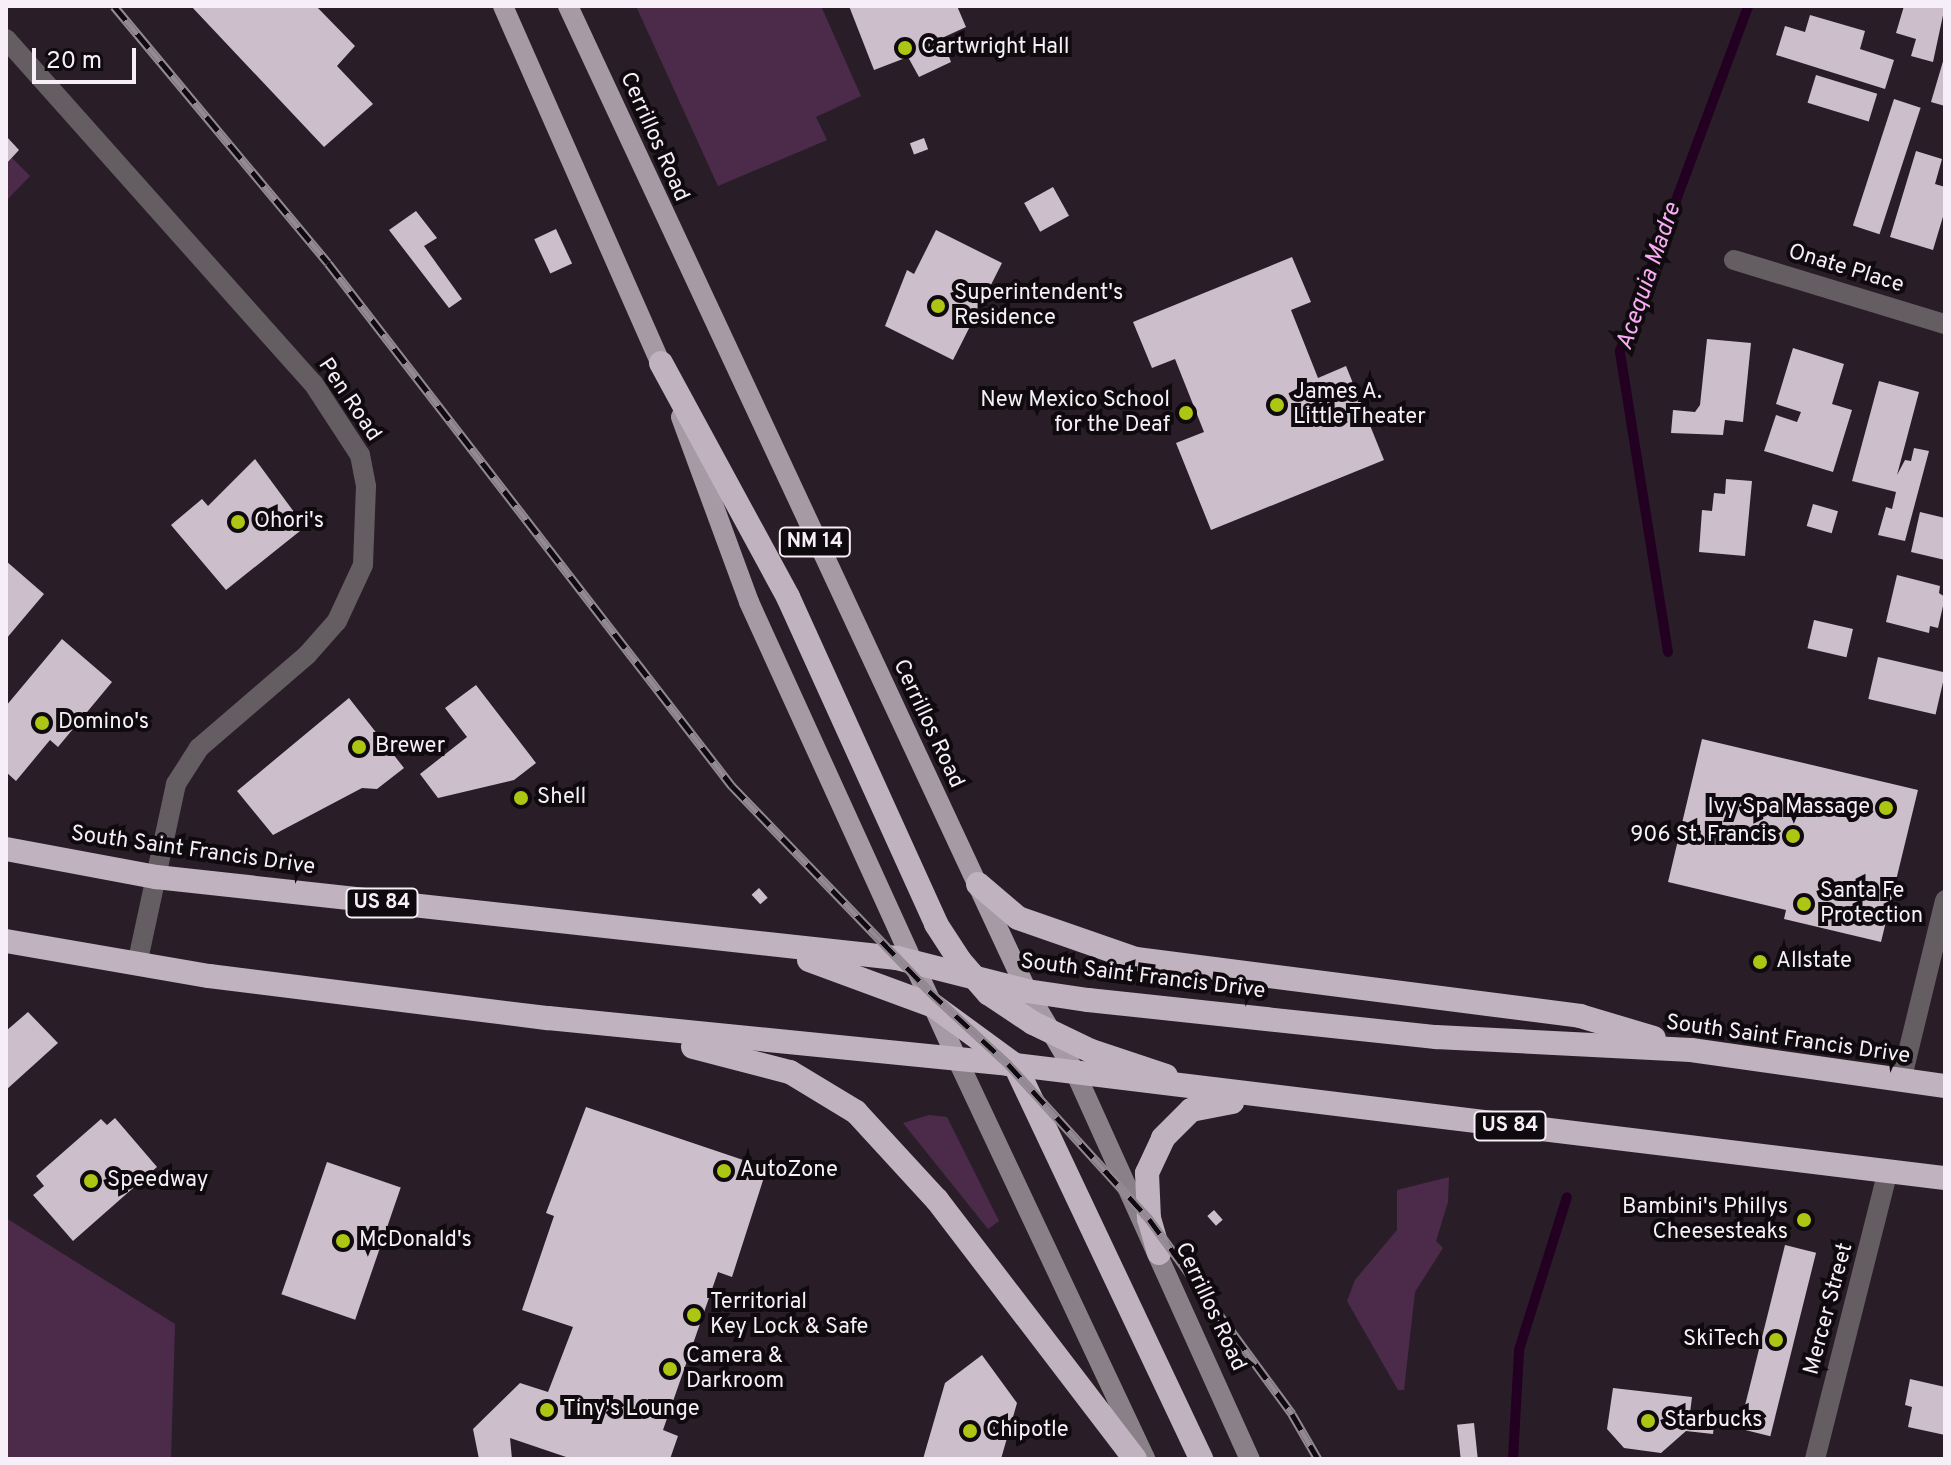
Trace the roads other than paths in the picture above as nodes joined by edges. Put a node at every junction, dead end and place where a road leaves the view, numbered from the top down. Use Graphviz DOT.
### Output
graph roads {
  1 [pos="503,6"];
  2 [pos="568,6"];
  3 [pos="6,39"];
  4 [pos="1734,260"];
  5 [pos="1945,324"];
  6 [pos="661,363"];
  7 [pos="6,849"];
  8 [pos="156,877"];
  9 [pos="978,884"];
  10 [pos="1945,900"];
  11 [pos="6,941"];
  12 [pos="759,944"];
  13 [pos="911,961"];
  14 [pos="137,965"];
  15 [pos="972,976"];
  16 [pos="1027,991"];
  17 [pos="934,1006"];
  18 [pos="585,1022"];
  19 [pos="1052,1033"];
  20 [pos="1691,1050"];
  21 [pos="958,1061"];
  22 [pos="1015,1065"];
  23 [pos="1075,1072"];
  24 [pos="1901,1081"];
  25 [pos="1945,1086"];
  26 [pos="1216,1092"];
  27 [pos="1275,1098"];
  28 [pos="1888,1171"];
  29 [pos="1945,1178"];
  30 [pos="1159,1253"];
  31 [pos="1135,1459"];
  32 [pos="1145,1459"];
  33 [pos="1201,1459"];
  34 [pos="1250,1459"];
  35 [pos="1815,1459"];
  1 -- 6 [label="main road"];
  2 -- 9 [label="main road, Cerrillos Road / NM 14"];
  3 -- 8 [label="street, Pen Road"];
  4 -- 5 [label="street, Onate Place"];
  6 -- 13 [label="main road"];
  6 -- 15 [label="highway"];
  7 -- 8 [label="highway, South Saint Francis Drive / US 84"];
  8 -- 12 [label="highway, South Saint Francis Drive / US 84"];
  8 -- 14 [label="street, Pen Road"];
  9 -- 16 [label="main road, Cerrillos Road / NM 14"];
  9 -- 20 [label="highway"];
  10 -- 24 [label="street"];
  11 -- 14 [label="highway, US 84"];
  12 -- 13 [label="highway, South Saint Francis Drive / US 84"];
  12 -- 17 [label="highway"];
  13 -- 15 [label="highway, South Saint Francis Drive / US 84"];
  13 -- 17 [label="main road"];
  14 -- 18 [label="highway, US 84"];
  15 -- 16 [label="highway, South Saint Francis Drive / US 84"];
  15 -- 19 [label="highway"];
  16 -- 19 [label="main road, Cerrillos Road / NM 14"];
  16 -- 20 [label="highway, South Saint Francis Drive / US 84"];
  17 -- 21 [label="main road"];
  17 -- 22 [label="highway"];
  18 -- 21 [label="highway, US 84"];
  18 -- 31 [label="highway"];
  19 -- 23 [label="main road, Cerrillos Road / NM 14"];
  19 -- 26 [label="highway"];
  20 -- 24 [label="highway, South Saint Francis Drive / US 84"];
  21 -- 22 [label="highway, US 84"];
  21 -- 32 [label="main road"];
  22 -- 23 [label="highway, US 84"];
  22 -- 33 [label="highway"];
  23 -- 26 [label="highway, US 84"];
  23 -- 30 [label="main road, Cerrillos Road"];
  24 -- 25 [label="highway, South Saint Francis Drive / US 84"];
  26 -- 27 [label="highway, US 84"];
  27 -- 28 [label="highway, US 84"];
  27 -- 30 [label="highway"];
  28 -- 29 [label="highway, US 84"];
  28 -- 35 [label="street, Mercer Street"];
  30 -- 34 [label="main road, Cerrillos Road"];
}
